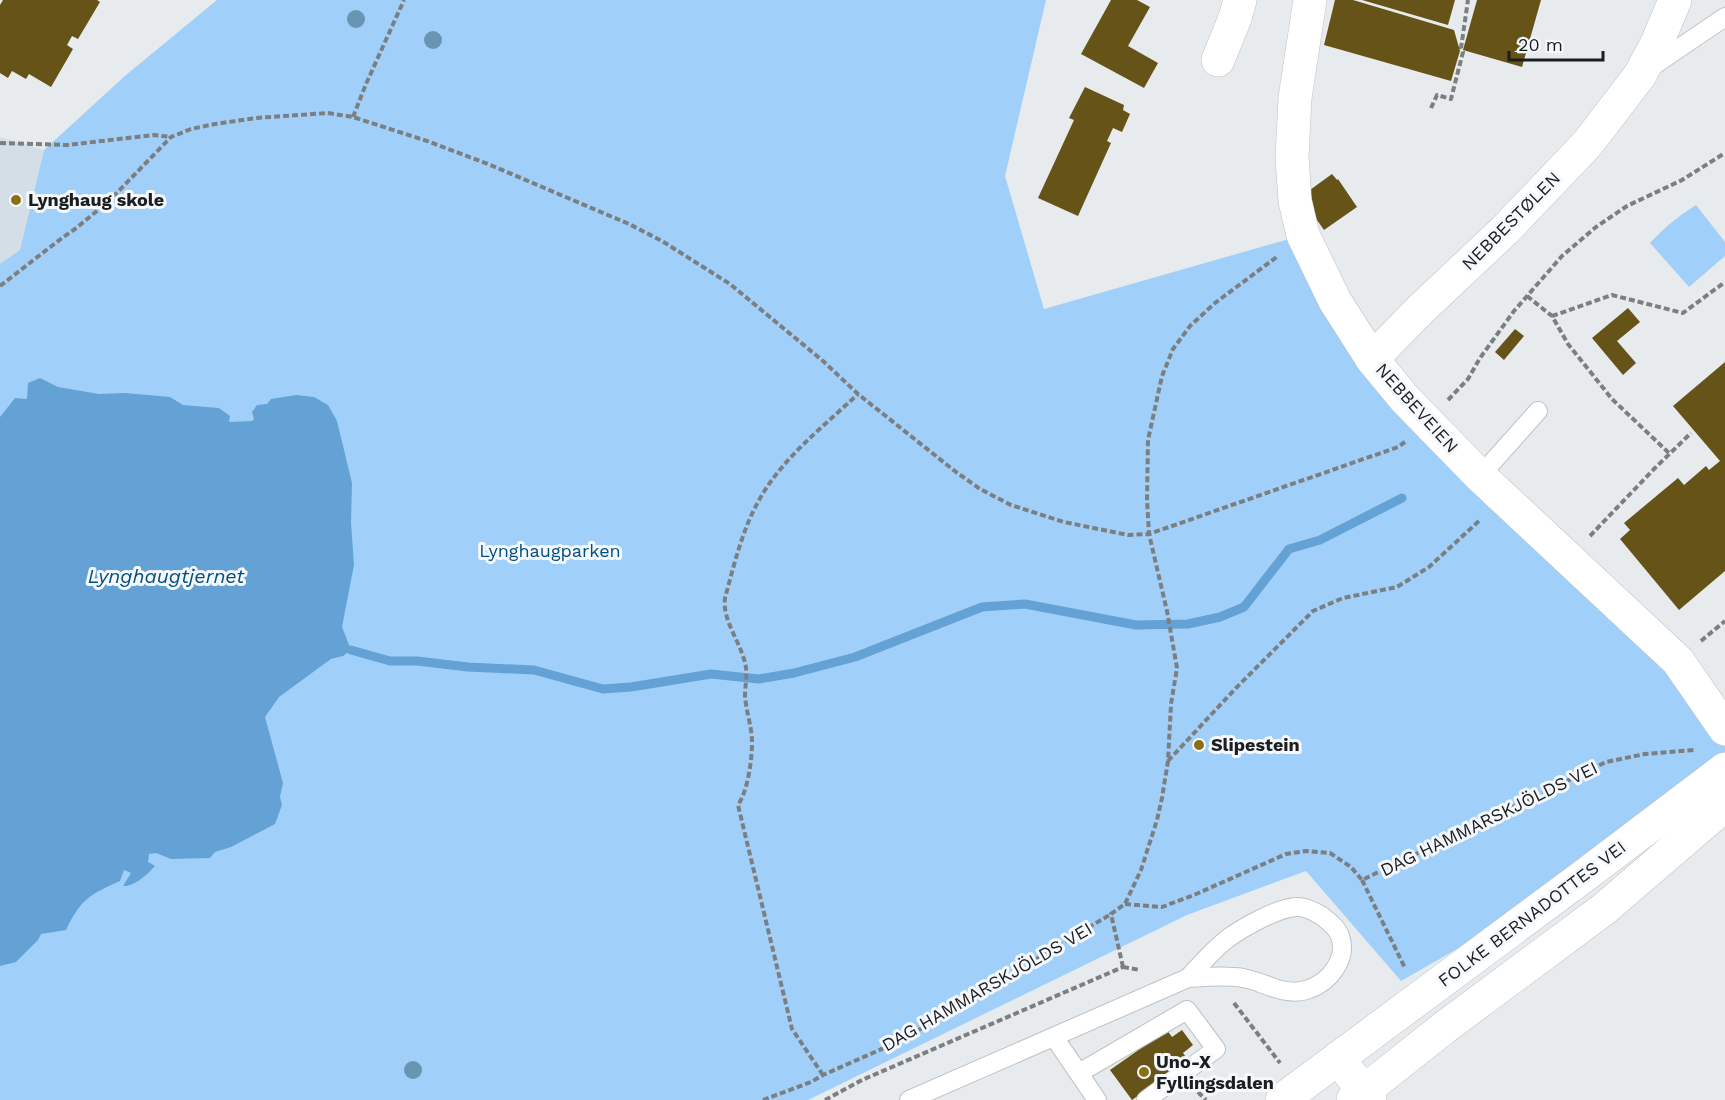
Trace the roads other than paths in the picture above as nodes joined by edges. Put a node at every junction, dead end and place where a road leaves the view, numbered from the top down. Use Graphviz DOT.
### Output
graph roads {
  1 [pos="1240,0"];
  2 [pos="1310,0"];
  3 [pos="1675,0"];
  4 [pos="1725,17"];
  5 [pos="1218,60"];
  6 [pos="1640,75"];
  7 [pos="1372,359"];
  8 [pos="1539,411"];
  9 [pos="1480,476"];
  10 [pos="1725,729"];
  11 [pos="1725,769"];
  12 [pos="1725,805"];
  13 [pos="1188,978"];
  14 [pos="1054,1037"];
  15 [pos="1338,1058"];
  16 [pos="1079,1073"];
  17 [pos="1362,1097"];
  18 [pos="910,1100"];
  19 [pos="1097,1100"];
  20 [pos="1146,1100"];
  21 [pos="1282,1100"];
  1 -- 5 [label="street"];
  2 -- 7 [label="street, NEBBEVEIEN"];
  3 -- 6 [label="street, NEBBESTØLEN"];
  4 -- 6 [label="lane, NEBBESTØLEN"];
  6 -- 7 [label="street, NEBBESTØLEN"];
  7 -- 9 [label="street, NEBBEVEIEN"];
  8 -- 9 [label="lane"];
  9 -- 10 [label="street, NEBBEVEIEN"];
  11 -- 15 [label="street, FOLKE BERNADOTTES VEI"];
  12 -- 17 [label="street, FOLKE BERNADOTTES VEI"];
  13 -- 13 [label="lane"];
  13 -- 14 [label="lane"];
  14 -- 16 [label="lane"];
  14 -- 18 [label="lane"];
  15 -- 17 [label="street"];
  15 -- 21 [label="street, FOLKE BERNADOTTES VEI"];
  16 -- 19 [label="lane"];
  16 -- 20 [label="lane"];
}
